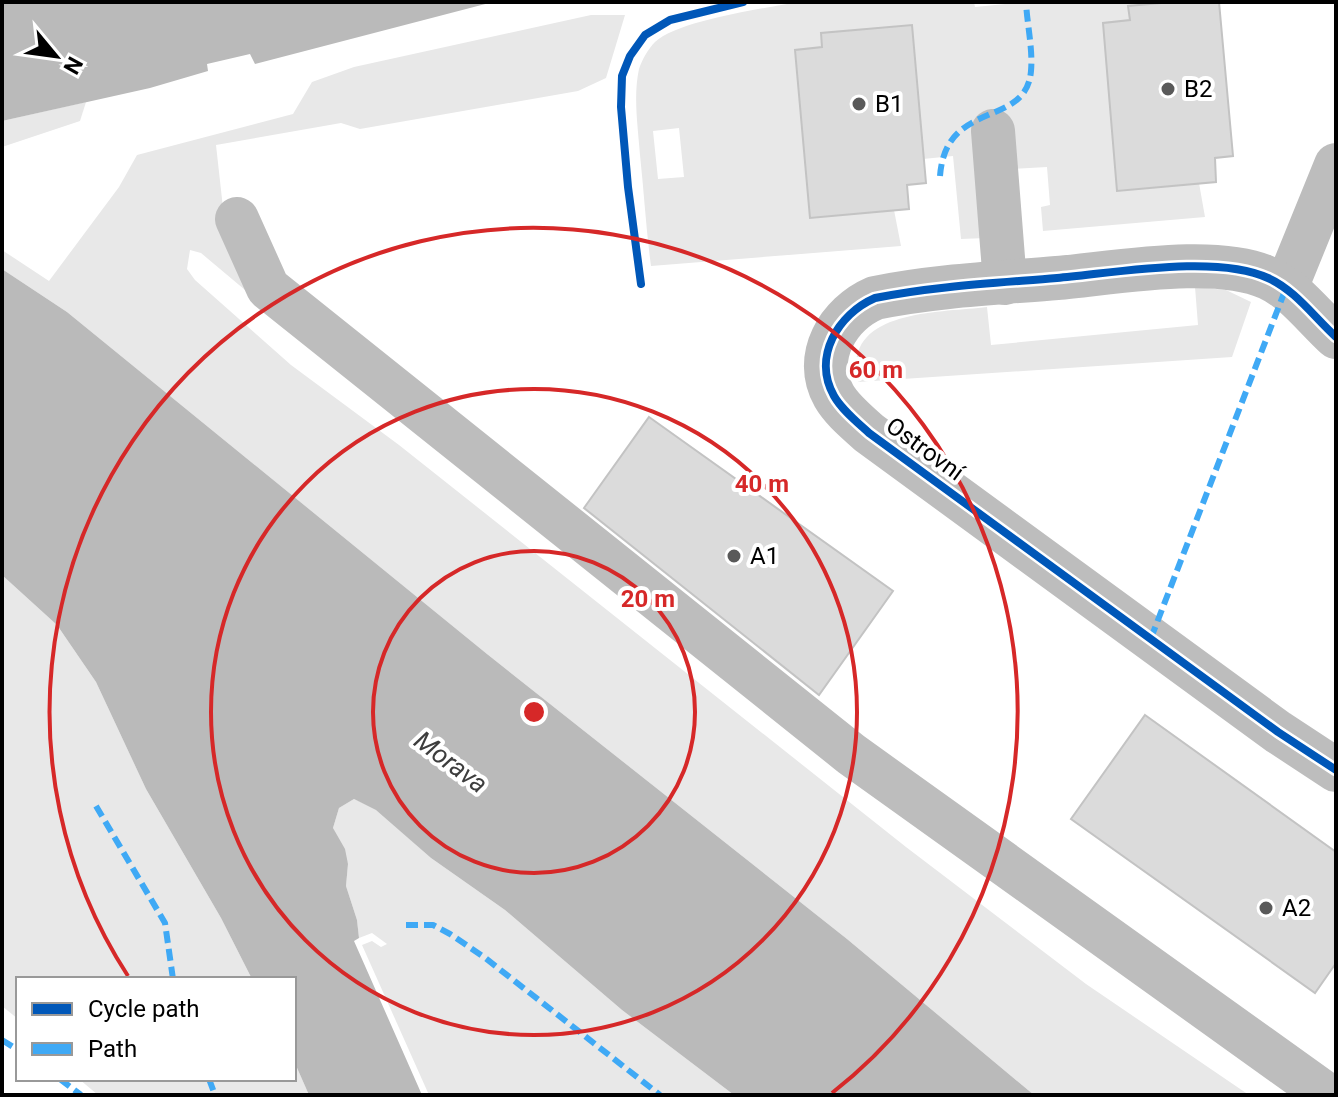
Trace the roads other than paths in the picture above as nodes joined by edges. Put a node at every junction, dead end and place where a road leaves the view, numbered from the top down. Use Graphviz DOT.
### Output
graph roads {
  1 [pos="993,131"];
  2 [pos="1336,165"];
  3 [pos="237,219"];
  4 [pos="1005,283"];
  5 [pos="1286,288"];
  6 [pos="1336,337"];
  7 [pos="1336,770"];
  8 [pos="1327,1095"];
  1 -- 4 [label="street"];
  2 -- 5 [label="street"];
  3 -- 8 [label="street"];
  4 -- 5 [label="street, Ostrovní"];
  4 -- 7 [label="street, Ostrovní"];
  5 -- 6 [label="street, Ostrovní"];
}
